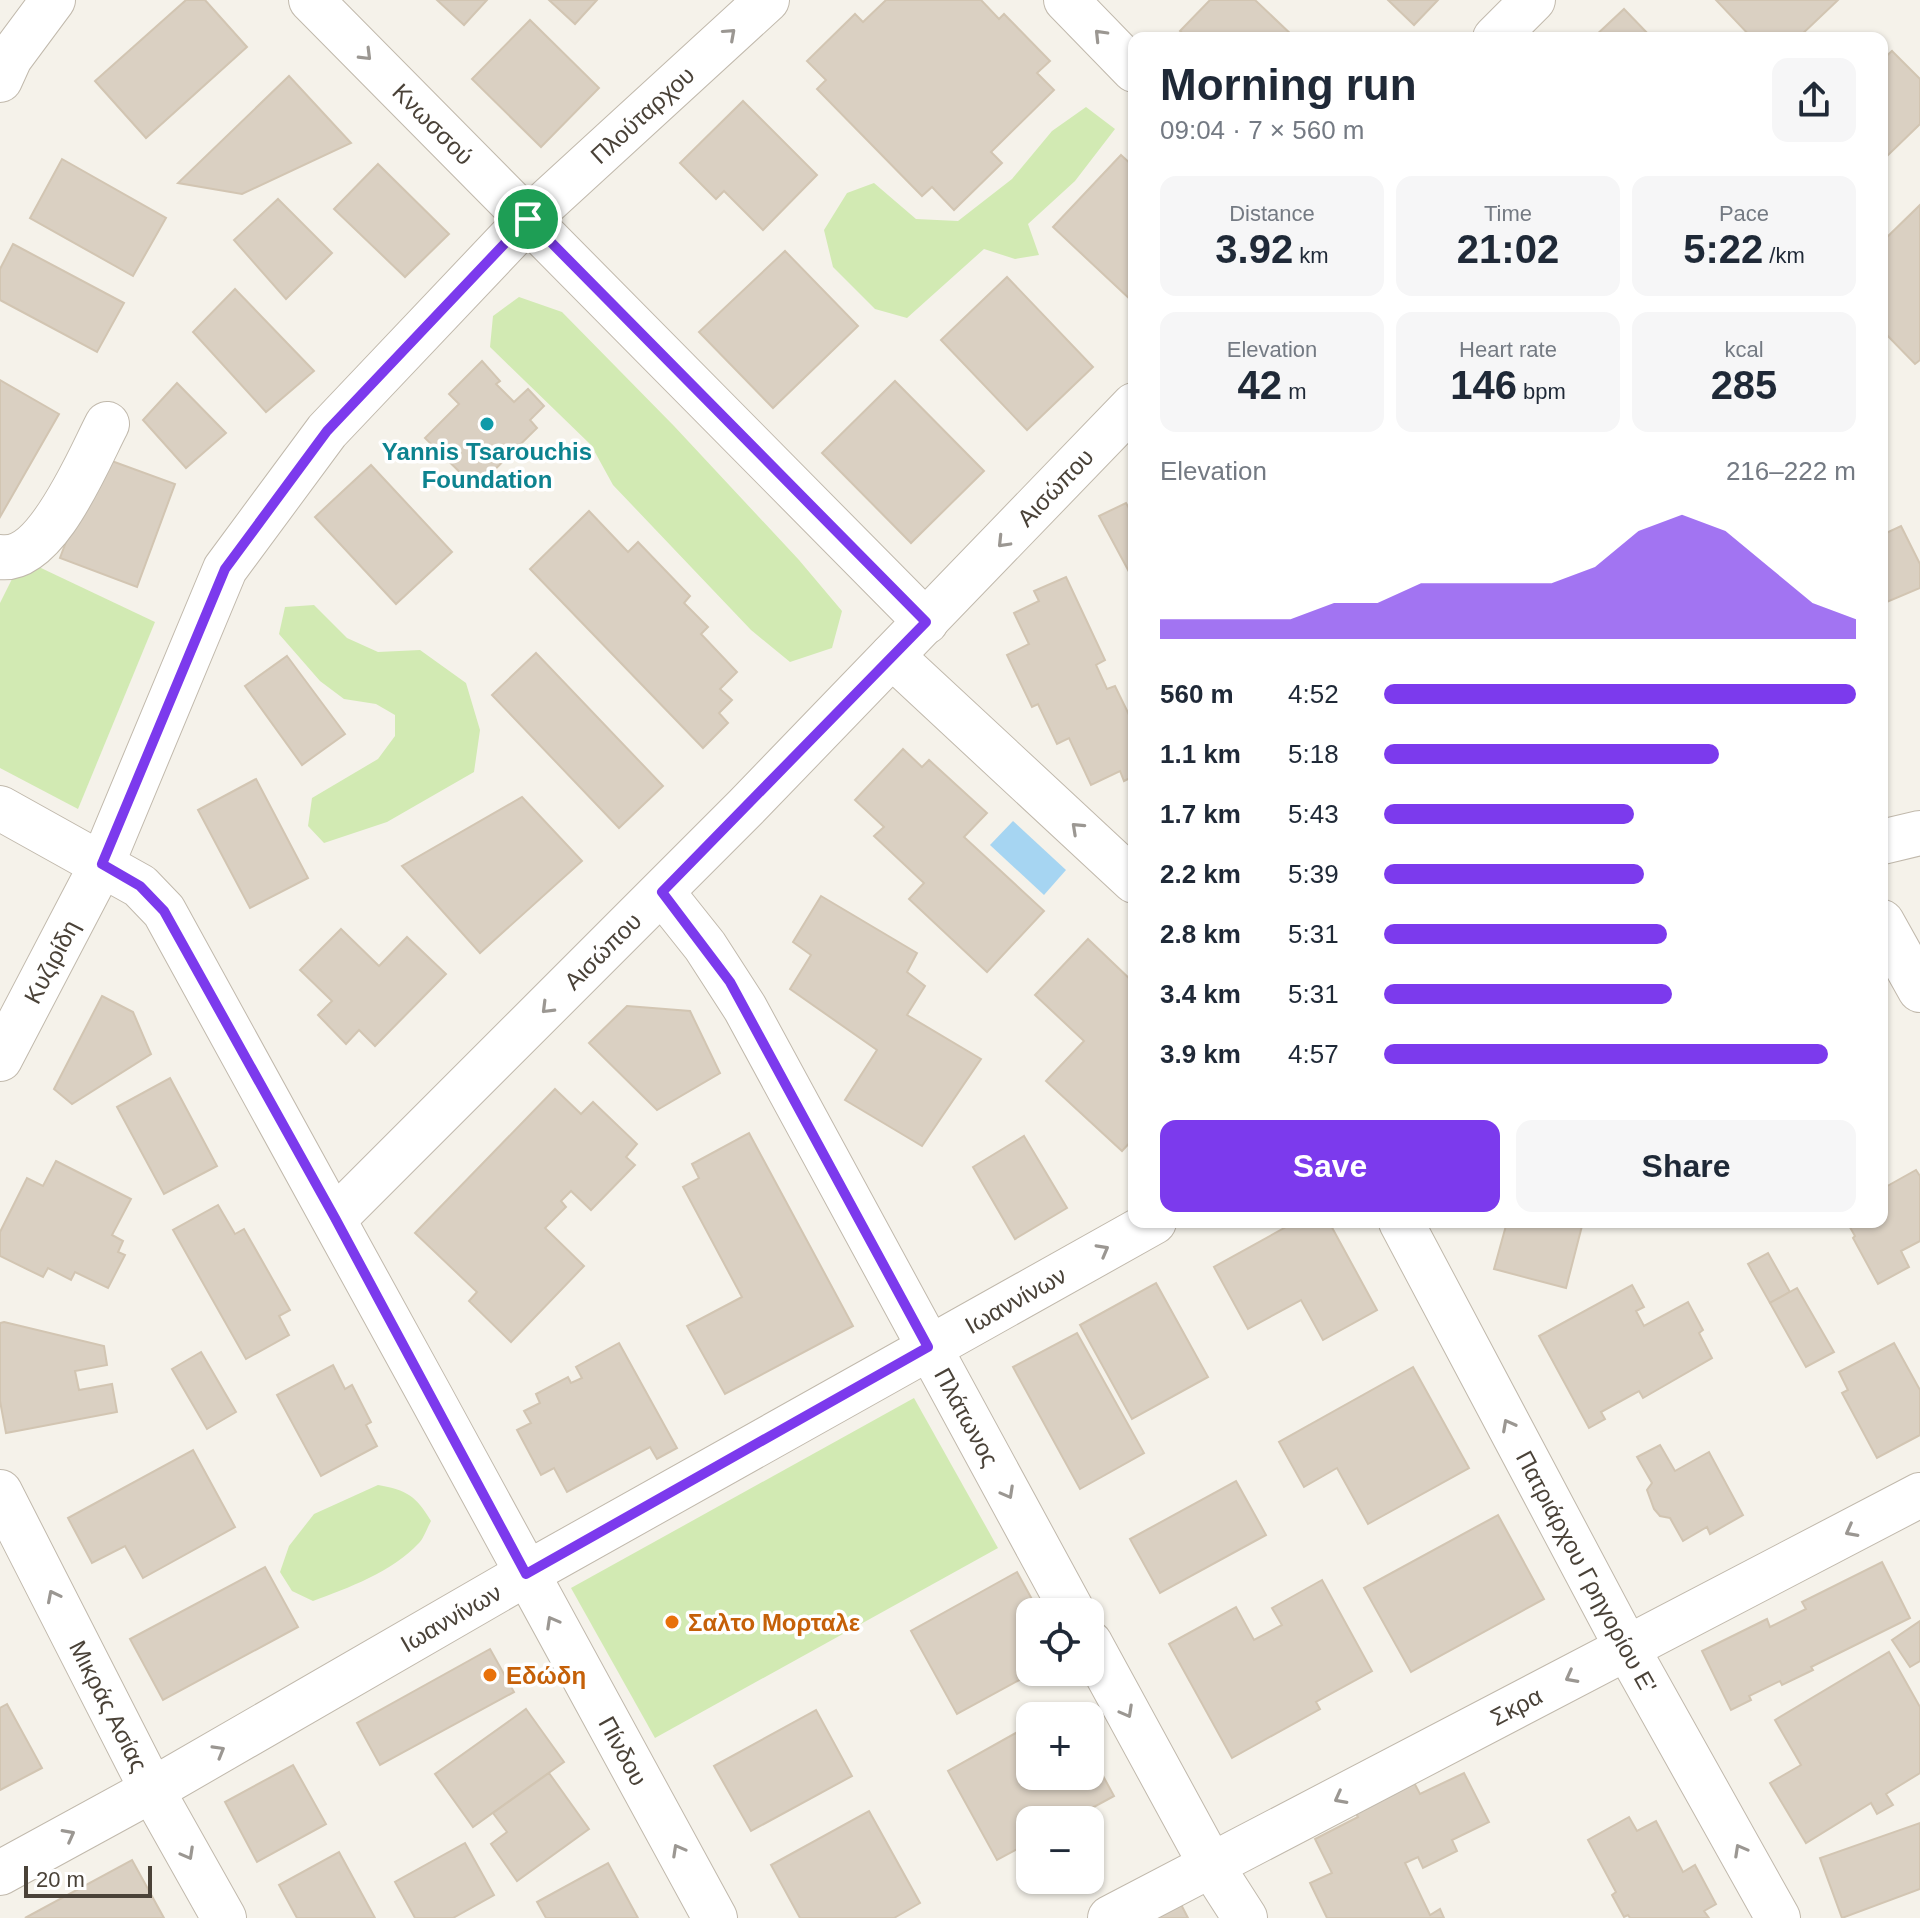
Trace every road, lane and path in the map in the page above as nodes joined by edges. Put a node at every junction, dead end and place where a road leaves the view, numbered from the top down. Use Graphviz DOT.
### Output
graph roads {
  1 [pos="53,0"];
  2 [pos="311,0"];
  3 [pos="767,0"];
  4 [pos="1066,0"];
  5 [pos="1533,0"];
  6 [pos="1501,32"];
  7 [pos="3,63"];
  8 [pos="1128,64"];
  9 [pos="528,219"];
  10 [pos="1128,411"];
  11 [pos="107,424"];
  12 [pos="0,557"];
  13 [pos="926,622"];
  14 [pos="892,656"];
  15 [pos="0,808"];
  16 [pos="1920,833"];
  17 [pos="1888,841"];
  18 [pos="102,864"];
  19 [pos="1128,875"];
  20 [pos="662,892"];
  21 [pos="1888,933"];
  22 [pos="1920,990"];
  23 [pos="0,1059"];
  24 [pos="335,1218"];
  25 [pos="1143,1228"];
  26 [pos="1404,1228"];
  27 [pos="928,1347"];
  28 [pos="0,1492"];
  29 [pos="1920,1495"];
  30 [pos="526,1574"];
  31 [pos="1065,1598"];
  32 [pos="1627,1648"];
  33 [pos="1104,1669"];
  34 [pos="152,1790"];
  35 [pos="1211,1865"];
  36 [pos="0,1873"];
  37 [pos="224,1918"];
  38 [pos="715,1918"];
  39 [pos="1110,1918"];
  40 [pos="1245,1918"];
  41 [pos="1778,1918"];
  1 -- 7 [label="street"];
  2 -- 9 [label="street, Κνωσσού, one-way"];
  9 -- 3 [label="street, Πλούταρχου, one-way"];
  8 -- 4 [label="street, one-way"];
  5 -- 6 [label="street"];
  9 -- 13 [label="street, Κνωσσού"];
  9 -- 18 [label="street, Πλούταρχου"];
  10 -- 13 [label="street, Αισώπου, one-way"];
  11 -- 12 [label="street"];
  13 -- 14 [label="street, Αισώπου"];
  19 -- 14 [label="street, one-way"];
  14 -- 20 [label="street, Αισώπου"];
  15 -- 18 [label="street, Πίνδου"];
  16 -- 17 [label="street"];
  18 -- 23 [label="street, Κυζιρίδη"];
  18 -- 24 [label="street, Πίνδου"];
  20 -- 24 [label="street, Αισώπου, one-way"];
  20 -- 27 [label="street, Πλάτωνος"];
  21 -- 22 [label="street"];
  24 -- 30 [label="street, Πίνδου"];
  27 -- 25 [label="street, Ιωαννίνων, one-way"];
  32 -- 26 [label="street, Πατριάρχου Γρηγορίου Ε', one-way"];
  27 -- 30 [label="street, Ιωαννίνων"];
  27 -- 31 [label="street, Πλάτωνος, one-way"];
  34 -- 28 [label="street, Μικράς Ασίας, one-way"];
  29 -- 32 [label="street, Σκρα, one-way"];
  34 -- 30 [label="street, Ιωαννίνων, one-way"];
  38 -- 30 [label="street, Πίνδου, one-way"];
  32 -- 35 [label="street, Σκρα, one-way"];
  41 -- 32 [label="street, Πατριάρχου Γρηγορίου Ε', one-way"];
  33 -- 35 [label="street, one-way"];
  36 -- 34 [label="street, Ιωαννίνων, one-way"];
  34 -- 37 [label="street, Μικράς Ασίας, one-way"];
  35 -- 39 [label="street, Σκρα"];
  35 -- 40 [label="street"];
}
